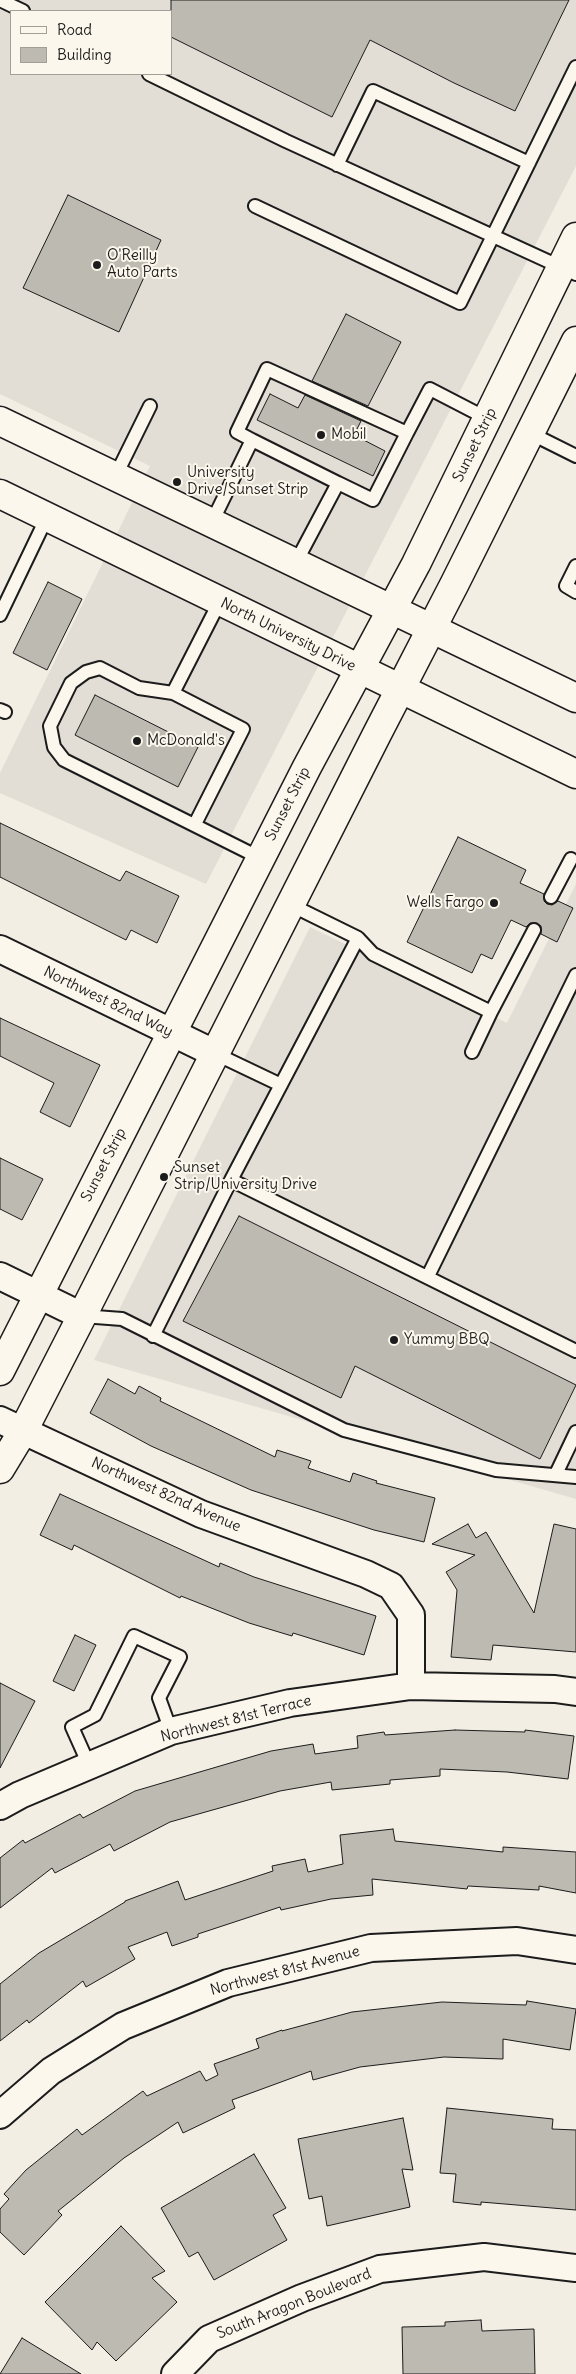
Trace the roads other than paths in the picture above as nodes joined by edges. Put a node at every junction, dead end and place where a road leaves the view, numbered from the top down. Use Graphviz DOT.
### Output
graph roads {
  1 [pos="0,0"];
  2 [pos="21,10"];
  3 [pos="576,67"];
  4 [pos="150,75"];
  5 [pos="338,164"];
  6 [pos="529,164"];
  7 [pos="255,206"];
  8 [pos="494,237"];
  9 [pos="576,237"];
  10 [pos="568,271"];
  11 [pos="574,348"];
  12 [pos="150,406"];
  13 [pos="488,419"];
  14 [pos="0,421"];
  15 [pos="530,433"];
  16 [pos="407,434"];
  17 [pos="252,440"];
  18 [pos="576,456"];
  19 [pos="115,476"];
  20 [pos="338,483"];
  21 [pos="0,494"];
  22 [pos="47,517"];
  23 [pos="211,524"];
  24 [pos="295,564"];
  25 [pos="576,566"];
  26 [pos="576,592"];
  27 [pos="220,602"];
  28 [pos="391,610"];
  29 [pos="0,615"];
  30 [pos="430,629"];
  31 [pos="358,669"];
  32 [pos="400,689"];
  33 [pos="173,693"];
  34 [pos="576,698"];
  35 [pos="576,774"];
  36 [pos="195,824"];
  37 [pos="260,858"];
  38 [pos="571,859"];
  39 [pos="551,898"];
  40 [pos="291,905"];
  41 [pos="534,930"];
  42 [pos="358,938"];
  43 [pos="0,950"];
  44 [pos="576,975"];
  45 [pos="492,1012"];
  46 [pos="172,1032"];
  47 [pos="472,1052"];
  48 [pos="216,1054"];
  49 [pos="281,1085"];
  50 [pos="231,1180"];
  51 [pos="0,1276"];
  52 [pos="428,1276"];
  53 [pos="39,1295"];
  54 [pos="82,1316"];
  55 [pos="153,1336"];
  56 [pos="576,1351"];
  57 [pos="0,1371"];
  58 [pos="12,1425"];
  59 [pos="576,1432"];
  60 [pos="0,1469"];
  61 [pos="556,1474"];
  62 [pos="576,1478"];
  63 [pos="411,1686"];
  64 [pos="576,1692"];
  65 [pos="171,1731"];
  66 [pos="89,1765"];
  67 [pos="0,1806"];
  68 [pos="576,1950"];
  69 [pos="0,2115"];
  70 [pos="576,2268"];
  71 [pos="175,2374"];
  1 -- 2 [label="lane"];
  3 -- 6 [label="lane"];
  4 -- 5 [label="lane"];
  5 -- 6 [label="lane"];
  5 -- 8 [label="lane"];
  6 -- 8 [label="lane"];
  7 -- 8 [label="lane"];
  8 -- 10 [label="lane"];
  9 -- 10 [label="street, Sunset Strip"];
  10 -- 13 [label="street, Sunset Strip"];
  11 -- 15 [label="street"];
  12 -- 19 [label="lane"];
  13 -- 16 [label="lane"];
  13 -- 28 [label="street, Sunset Strip"];
  14 -- 19 [label="street"];
  15 -- 18 [label="lane"];
  15 -- 30 [label="street"];
  16 -- 17 [label="lane"];
  16 -- 20 [label="lane"];
  17 -- 20 [label="lane"];
  17 -- 23 [label="lane"];
  19 -- 23 [label="street"];
  20 -- 24 [label="lane"];
  21 -- 22 [label="street, North University Drive"];
  22 -- 27 [label="street, North University Drive"];
  22 -- 29 [label="lane"];
  23 -- 24 [label="street"];
  24 -- 28 [label="street"];
  25 -- 26 [label="lane"];
  27 -- 31 [label="street, North University Drive"];
  27 -- 33 [label="lane"];
  28 -- 30 [label="street"];
  28 -- 31 [label="street, Sunset Strip"];
  30 -- 32 [label="street"];
  30 -- 34 [label="street"];
  31 -- 32 [label="street, North University Drive"];
  31 -- 37 [label="street, Sunset Strip"];
  32 -- 35 [label="street, North University Drive"];
  32 -- 40 [label="street"];
  33 -- 36 [label="lane"];
  33 -- 36 [label="lane"];
  36 -- 37 [label="lane"];
  37 -- 46 [label="street, Sunset Strip"];
  38 -- 39 [label="lane"];
  40 -- 42 [label="lane"];
  40 -- 48 [label="street"];
  41 -- 45 [label="lane"];
  42 -- 45 [label="lane"];
  42 -- 49 [label="lane"];
  43 -- 46 [label="street, Northwest 82nd Way"];
  44 -- 52 [label="lane"];
  45 -- 47 [label="lane"];
  46 -- 48 [label="street, Northwest 82nd Way"];
  46 -- 53 [label="street, Sunset Strip"];
  48 -- 49 [label="lane"];
  48 -- 54 [label="street"];
  49 -- 50 [label="lane"];
  50 -- 52 [label="lane"];
  50 -- 55 [label="lane"];
  51 -- 53 [label="street"];
  52 -- 56 [label="lane"];
  53 -- 54 [label="street"];
  53 -- 57 [label="street, Sunset Strip"];
  54 -- 55 [label="lane"];
  54 -- 58 [label="street"];
  55 -- 61 [label="lane"];
  58 -- 60 [label="street"];
  58 -- 63 [label="street, Northwest 82nd Avenue"];
  59 -- 61 [label="lane"];
  61 -- 62 [label="lane"];
  63 -- 64 [label="street, Northwest 81st Terrace"];
  63 -- 65 [label="street, Northwest 81st Terrace"];
  65 -- 66 [label="street, Northwest 81st Terrace"];
  65 -- 66 [label="lane"];
  66 -- 67 [label="street, Northwest 81st Terrace"];
  68 -- 69 [label="street, Northwest 81st Avenue"];
  70 -- 71 [label="street, South Aragon Boulevard"];
}
